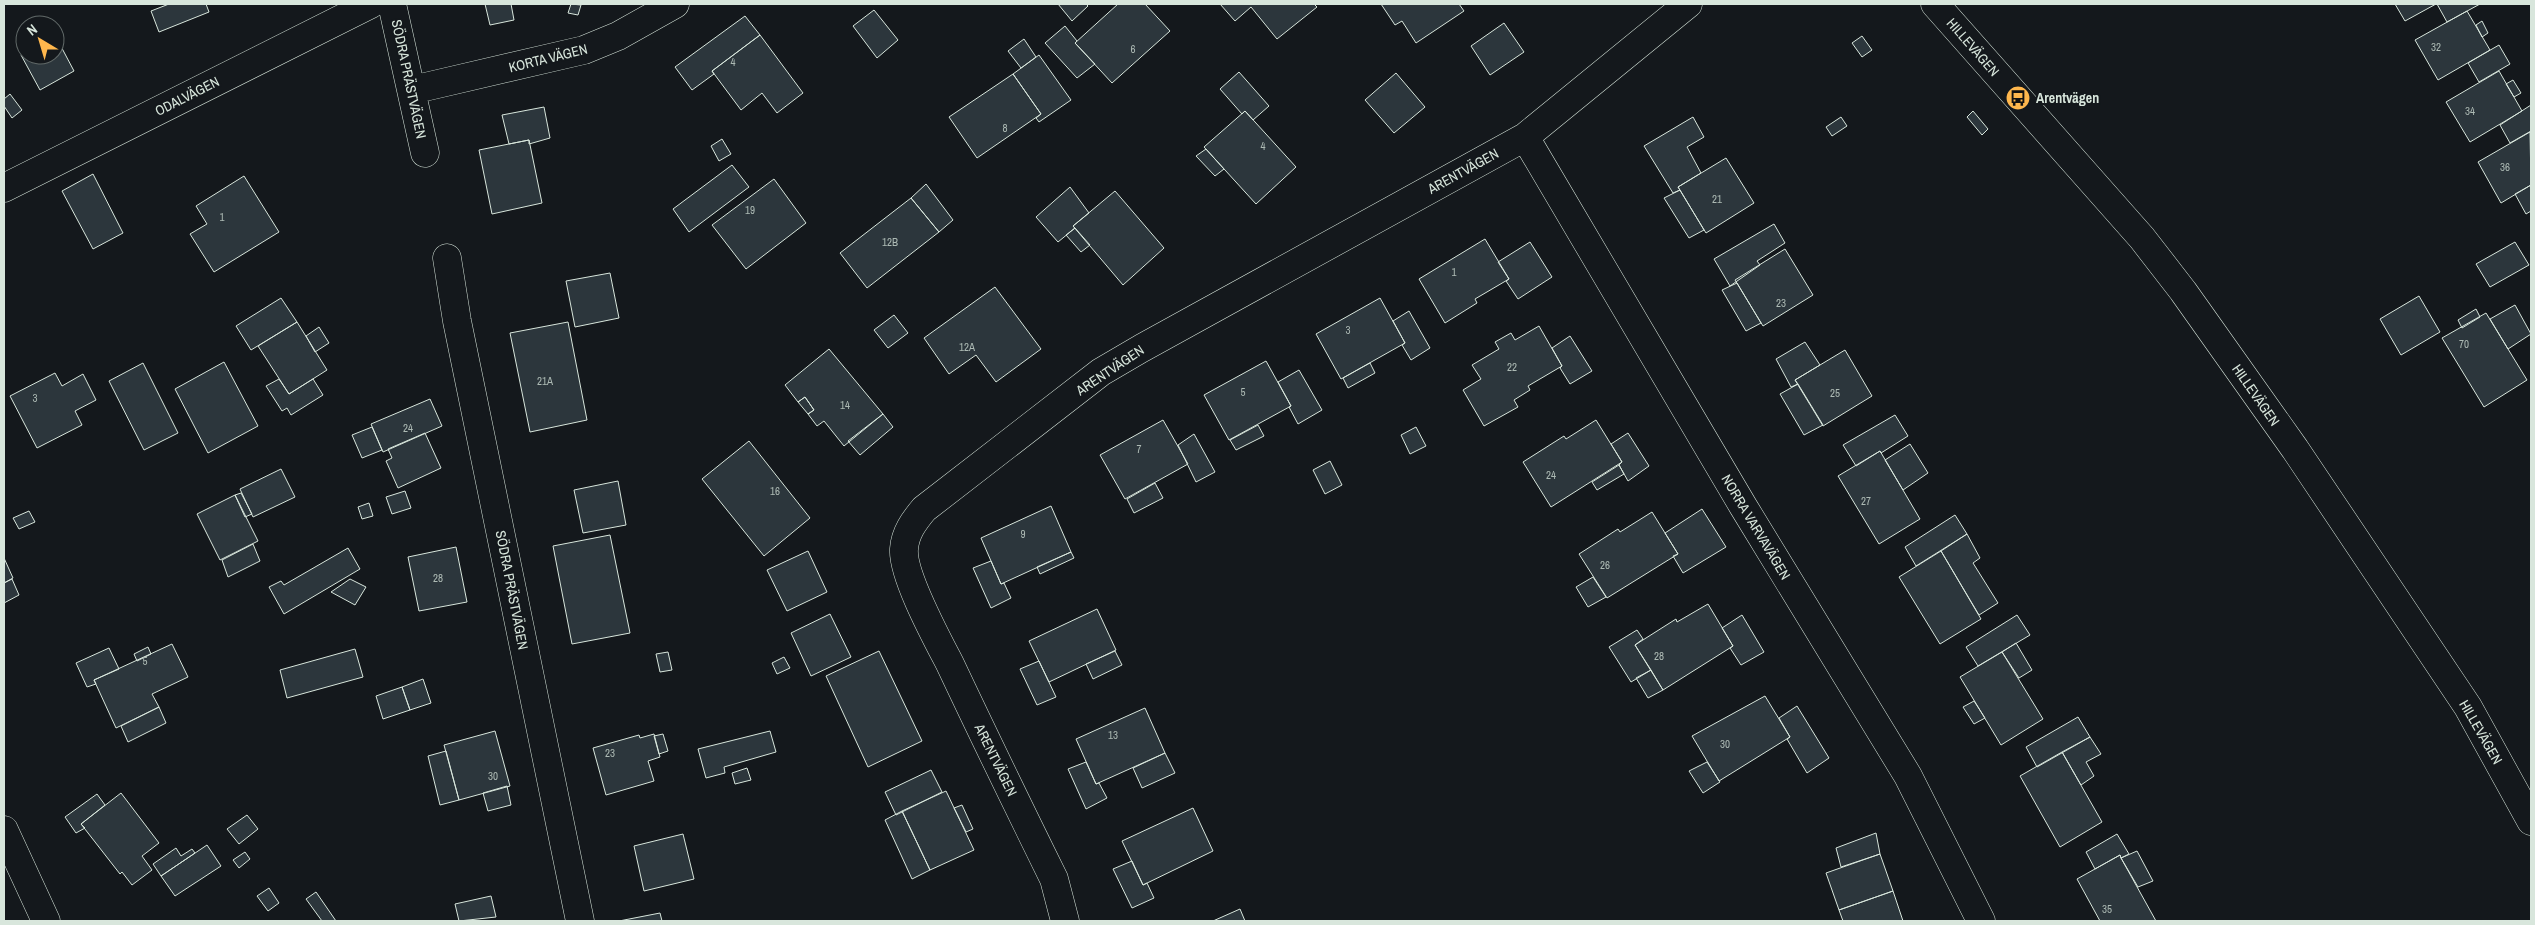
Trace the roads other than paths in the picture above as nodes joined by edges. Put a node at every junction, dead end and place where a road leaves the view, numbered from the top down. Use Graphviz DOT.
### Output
graph roads {
  1 [pos="371,4"];
  2 [pos="392,4"];
  3 [pos="675,4"];
  4 [pos="1688,4"];
  5 [pos="1935,4"];
  6 [pos="412,90"];
  7 [pos="1525,137"];
  8 [pos="425,153"];
  9 [pos="4,188"];
  10 [pos="447,258"];
  11 [pos="2531,821"];
  12 [pos="4,830"];
  13 [pos="46,921"];
  14 [pos="580,921"];
  15 [pos="1065,921"];
  16 [pos="1980,921"];
  1 -- 9 [label="street, ODALVÄGEN"];
  2 -- 6 [label="street, SÖDRA PRÄSTVÄGEN"];
  3 -- 6 [label="street, KORTA VÄGEN"];
  4 -- 7 [label="street, ARENTVÄGEN"];
  5 -- 11 [label="street, HILLEVÄGEN"];
  6 -- 8 [label="street, SÖDRA PRÄSTVÄGEN"];
  7 -- 15 [label="street, ARENTVÄGEN"];
  7 -- 16 [label="street, NORRA VARVAVÄGEN"];
  10 -- 14 [label="street, SÖDRA PRÄSTVÄGEN"];
  12 -- 13 [label="street"];
}
